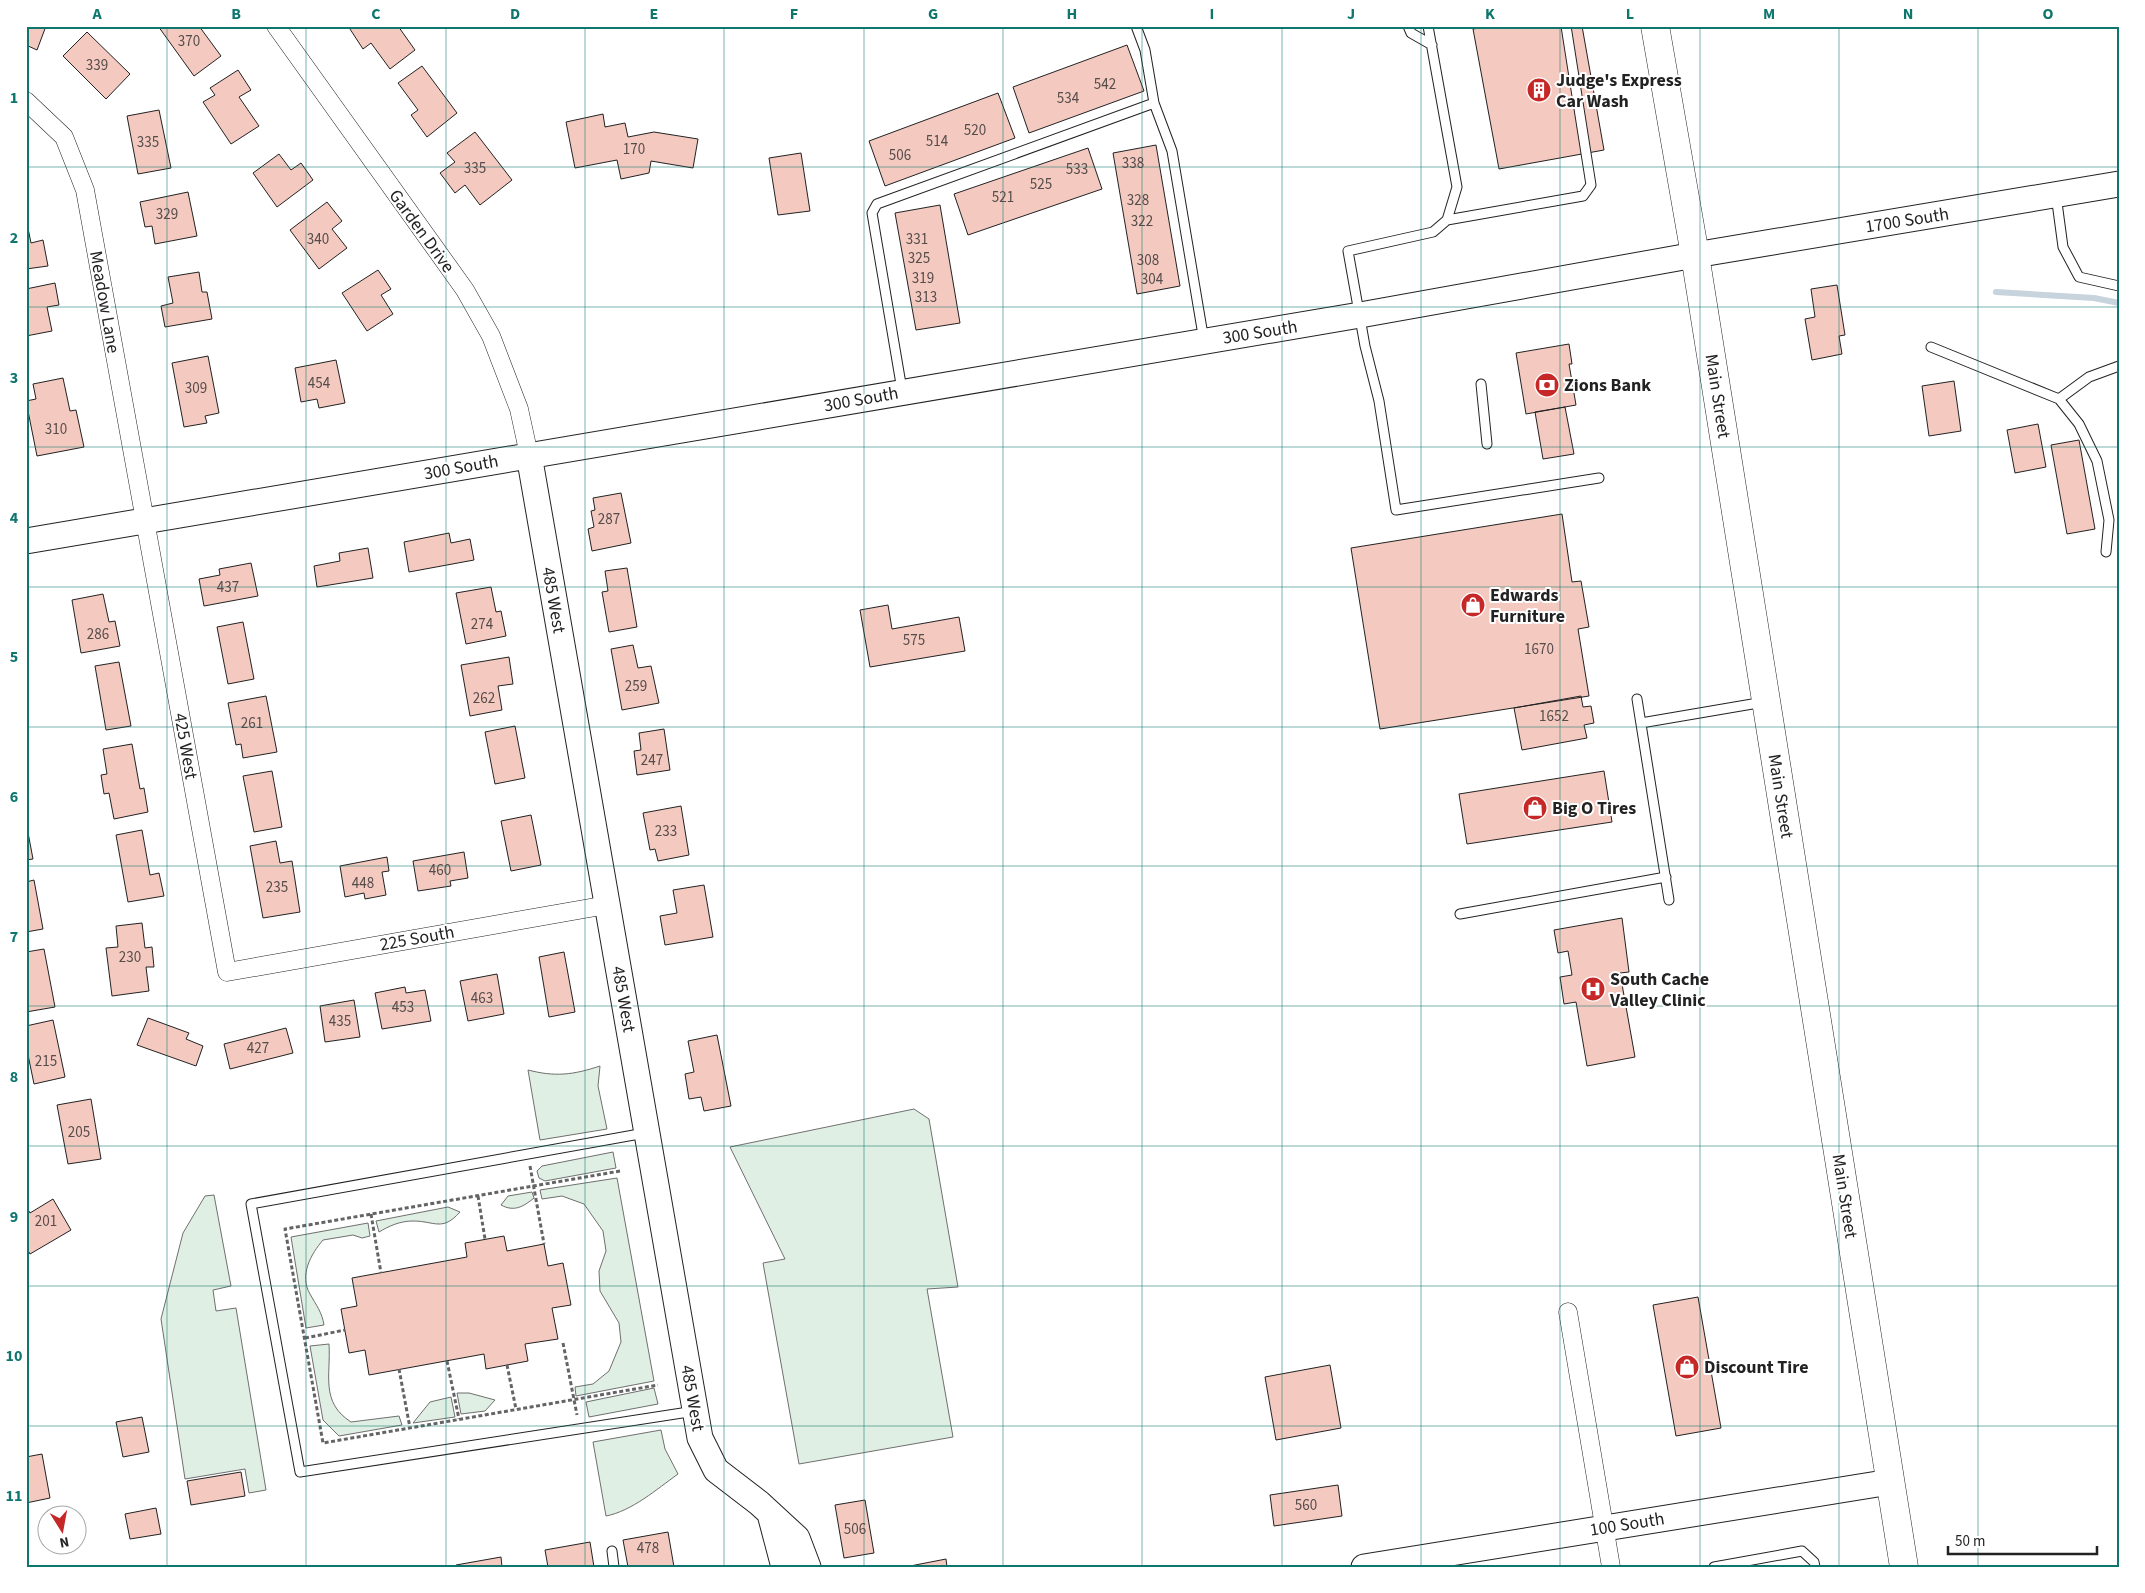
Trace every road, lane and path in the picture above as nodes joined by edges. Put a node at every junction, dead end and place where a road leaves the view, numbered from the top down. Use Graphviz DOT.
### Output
graph roads {
  1 [pos="276,26"];
  2 [pos="1136,26"];
  3 [pos="1408,26"];
  4 [pos="1428,26"];
  5 [pos="1566,26"];
  6 [pos="1654,26"];
  7 [pos="1432,45"];
  8 [pos="26,101"];
  9 [pos="1154,103"];
  10 [pos="2119,184"];
  11 [pos="2056,195"];
  12 [pos="1447,220"];
  13 [pos="1695,255"];
  14 [pos="2119,286"];
  15 [pos="1360,316"];
  16 [pos="1204,341"];
  17 [pos="1931,347"];
  18 [pos="2119,366"];
  19 [pos="1481,384"];
  20 [pos="902,392"];
  21 [pos="2059,399"];
  22 [pos="1487,444"];
  23 [pos="529,456"];
  24 [pos="1599,478"];
  25 [pos="145,521"];
  26 [pos="26,542"];
  27 [pos="2106,552"];
  28 [pos="1637,699"];
  29 [pos="1766,701"];
  30 [pos="1641,723"];
  31 [pos="1666,876"];
  32 [pos="1670,900"];
  33 [pos="607,905"];
  34 [pos="1460,914"];
  35 [pos="227,972"];
  36 [pos="647,1132"];
  37 [pos="530,1166"];
  38 [pos="620,1171"];
  39 [pos="534,1186"];
  40 [pos="478,1196"];
  41 [pos="371,1214"];
  42 [pos="485,1239"];
  43 [pos="544,1244"];
  44 [pos="381,1273"];
  45 [pos="1568,1312"];
  46 [pos="345,1330"];
  47 [pos="305,1338"];
  48 [pos="563,1343"];
  49 [pos="447,1361"];
  50 [pos="508,1365"];
  51 [pos="399,1369"];
  52 [pos="658,1384"];
  53 [pos="573,1399"];
  54 [pos="516,1409"];
  55 [pos="695,1411"];
  56 [pos="577,1418"];
  57 [pos="459,1419"];
  58 [pos="410,1428"];
  59 [pos="1890,1482"];
  60 [pos="770,1514"];
  61 [pos="1604,1528"];
  62 [pos="612,1551"];
  63 [pos="614,1567"];
  64 [pos="784,1567"];
  65 [pos="808,1567"];
  66 [pos="1364,1567"];
  67 [pos="1611,1567"];
  68 [pos="1714,1567"];
  69 [pos="1815,1567"];
  70 [pos="1904,1567"];
  1 -- 23 [label="street, Garden Drive"];
  2 -- 9 [label="lane"];
  3 -- 7 [label="lane"];
  4 -- 7 [label="lane"];
  5 -- 12 [label="lane"];
  6 -- 13 [label="main road, Main Street"];
  7 -- 12 [label="lane"];
  8 -- 25 [label="street, Meadow Lane"];
  9 -- 16 [label="lane"];
  9 -- 20 [label="lane"];
  10 -- 11 [label="street, 1700 South"];
  11 -- 13 [label="street, 1700 South"];
  11 -- 14 [label="lane"];
  12 -- 15 [label="lane"];
  13 -- 15 [label="street, 300 South"];
  13 -- 29 [label="main road, Main Street"];
  15 -- 16 [label="street, 300 South"];
  15 -- 24 [label="lane"];
  16 -- 20 [label="street, 300 South"];
  17 -- 21 [label="lane"];
  18 -- 21 [label="lane"];
  19 -- 22 [label="lane"];
  20 -- 23 [label="street, 300 South"];
  21 -- 27 [label="lane"];
  23 -- 25 [label="street, 300 South"];
  23 -- 33 [label="street, 485 West"];
  25 -- 26 [label="street, 300 South"];
  25 -- 35 [label="street, 425 West"];
  28 -- 30 [label="lane"];
  29 -- 30 [label="lane"];
  29 -- 59 [label="main road, Main Street"];
  30 -- 31 [label="lane"];
  31 -- 32 [label="lane"];
  31 -- 34 [label="lane"];
  33 -- 35 [label="street, 225 South"];
  33 -- 36 [label="street, 485 West"];
  36 -- 55 [label="street, 485 West"];
  36 -- 55 [label="lane"];
  37 -- 39 [label="path"];
  38 -- 39 [label="path"];
  39 -- 40 [label="path"];
  39 -- 43 [label="path"];
  40 -- 41 [label="path"];
  40 -- 42 [label="path"];
  41 -- 44 [label="path"];
  41 -- 47 [label="path"];
  45 -- 61 [label="street"];
  46 -- 47 [label="path"];
  47 -- 58 [label="path"];
  48 -- 53 [label="path"];
  49 -- 57 [label="path"];
  50 -- 54 [label="path"];
  51 -- 58 [label="path"];
  52 -- 53 [label="path"];
  53 -- 54 [label="path"];
  53 -- 56 [label="path"];
  54 -- 57 [label="path"];
  55 -- 60 [label="street, 485 West"];
  57 -- 58 [label="path"];
  59 -- 61 [label="street, 100 South"];
  59 -- 70 [label="main road, Main Street"];
  60 -- 64 [label="street"];
  60 -- 65 [label="street, 485 West"];
  61 -- 66 [label="street, 100 South"];
  61 -- 67 [label="street"];
  62 -- 63 [label="lane"];
  68 -- 69 [label="lane"];
}
